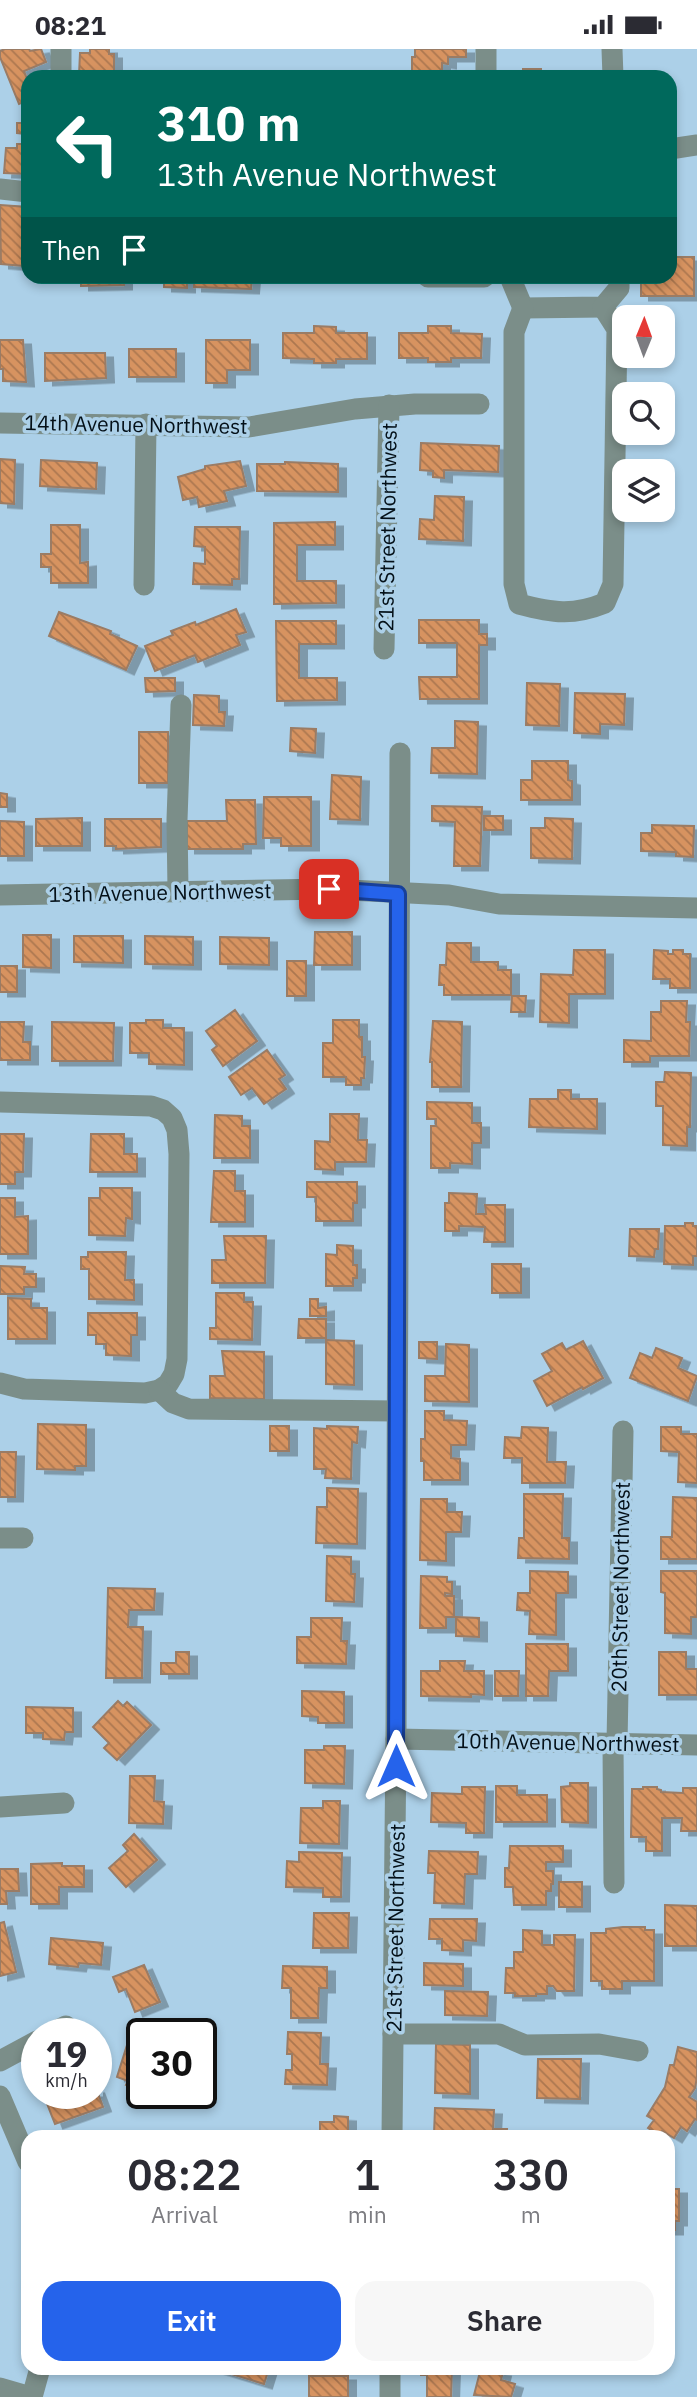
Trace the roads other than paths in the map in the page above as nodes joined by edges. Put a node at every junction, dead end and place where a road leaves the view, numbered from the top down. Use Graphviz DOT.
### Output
graph roads {
  1 [pos="61,49"];
  2 [pos="486,49"];
  3 [pos="612,49"];
  4 [pos="61,70"];
  5 [pos="486,70"];
  6 [pos="613,70"];
  7 [pos="697,145"];
  8 [pos="677,148"];
  9 [pos="0,189"];
  10 [pos="21,191"];
  11 [pos="513,284"];
  12 [pos="619,284"];
  13 [pos="603,307"];
  14 [pos="523,308"];
  15 [pos="479,404"];
  16 [pos="389,405"];
  17 [pos="0,423"];
  18 [pos="146,425"];
  19 [pos="144,585"];
  20 [pos="384,649"];
  21 [pos="181,705"];
  22 [pos="400,753"];
  23 [pos="178,891"];
  24 [pos="398,894"];
  25 [pos="0,895"];
  26 [pos="697,908"];
  27 [pos="0,1102"];
  28 [pos="0,1383"];
  29 [pos="163,1387"];
  30 [pos="397,1411"];
  31 [pos="623,1431"];
  32 [pos="0,1538"];
  33 [pos="23,1538"];
  34 [pos="396,1739"];
  35 [pos="615,1743"];
  36 [pos="697,1745"];
  37 [pos="64,1803"];
  38 [pos="0,1807"];
  39 [pos="614,1883"];
  40 [pos="393,2033"];
  41 [pos="21,2050"];
  42 [pos="638,2051"];
  43 [pos="0,2061"];
  44 [pos="0,2096"];
  45 [pos="392,2130"];
  46 [pos="9,2141"];
  47 [pos="21,2154"];
  48 [pos="38,2375"];
  49 [pos="390,2375"];
  50 [pos="0,2388"];
  51 [pos="32,2397"];
  52 [pos="390,2397"];
  1 -- 4 [label="street"];
  2 -- 5 [label="street"];
  3 -- 6 [label="street"];
  7 -- 8 [label="street"];
  9 -- 10 [label="street"];
  11 -- 14 [label="street"];
  12 -- 13 [label="street"];
  13 -- 14 [label="street"];
  13 -- 14 [label="street"];
  15 -- 16 [label="street, 14th Avenue Northwest"];
  16 -- 18 [label="street, 14th Avenue Northwest"];
  16 -- 20 [label="street, 21st Street Northwest"];
  17 -- 18 [label="street, 14th Avenue Northwest"];
  18 -- 19 [label="street"];
  21 -- 23 [label="street"];
  22 -- 24 [label="street, 21st Street Northwest"];
  23 -- 24 [label="street, 13th Avenue Northwest"];
  23 -- 25 [label="street, 13th Avenue Northwest"];
  24 -- 26 [label="street, 13th Avenue Northwest"];
  24 -- 30 [label="street, 21st Street Northwest"];
  27 -- 29 [label="street"];
  28 -- 29 [label="street"];
  29 -- 30 [label="street"];
  30 -- 34 [label="street, 21st Street Northwest"];
  31 -- 35 [label="street, 20th Street Northwest"];
  32 -- 33 [label="street"];
  34 -- 35 [label="street, 10th Avenue Northwest"];
  34 -- 40 [label="street, 21st Street Northwest"];
  35 -- 36 [label="street, 10th Avenue Northwest"];
  35 -- 39 [label="street, 20th Street Northwest"];
  37 -- 38 [label="street"];
  40 -- 42 [label="street"];
  40 -- 45 [label="street, 21st Street Northwest"];
  41 -- 43 [label="street"];
  44 -- 46 [label="street"];
  46 -- 47 [label="street"];
  48 -- 51 [label="street"];
  49 -- 52 [label="street"];
  50 -- 51 [label="street"];
}
